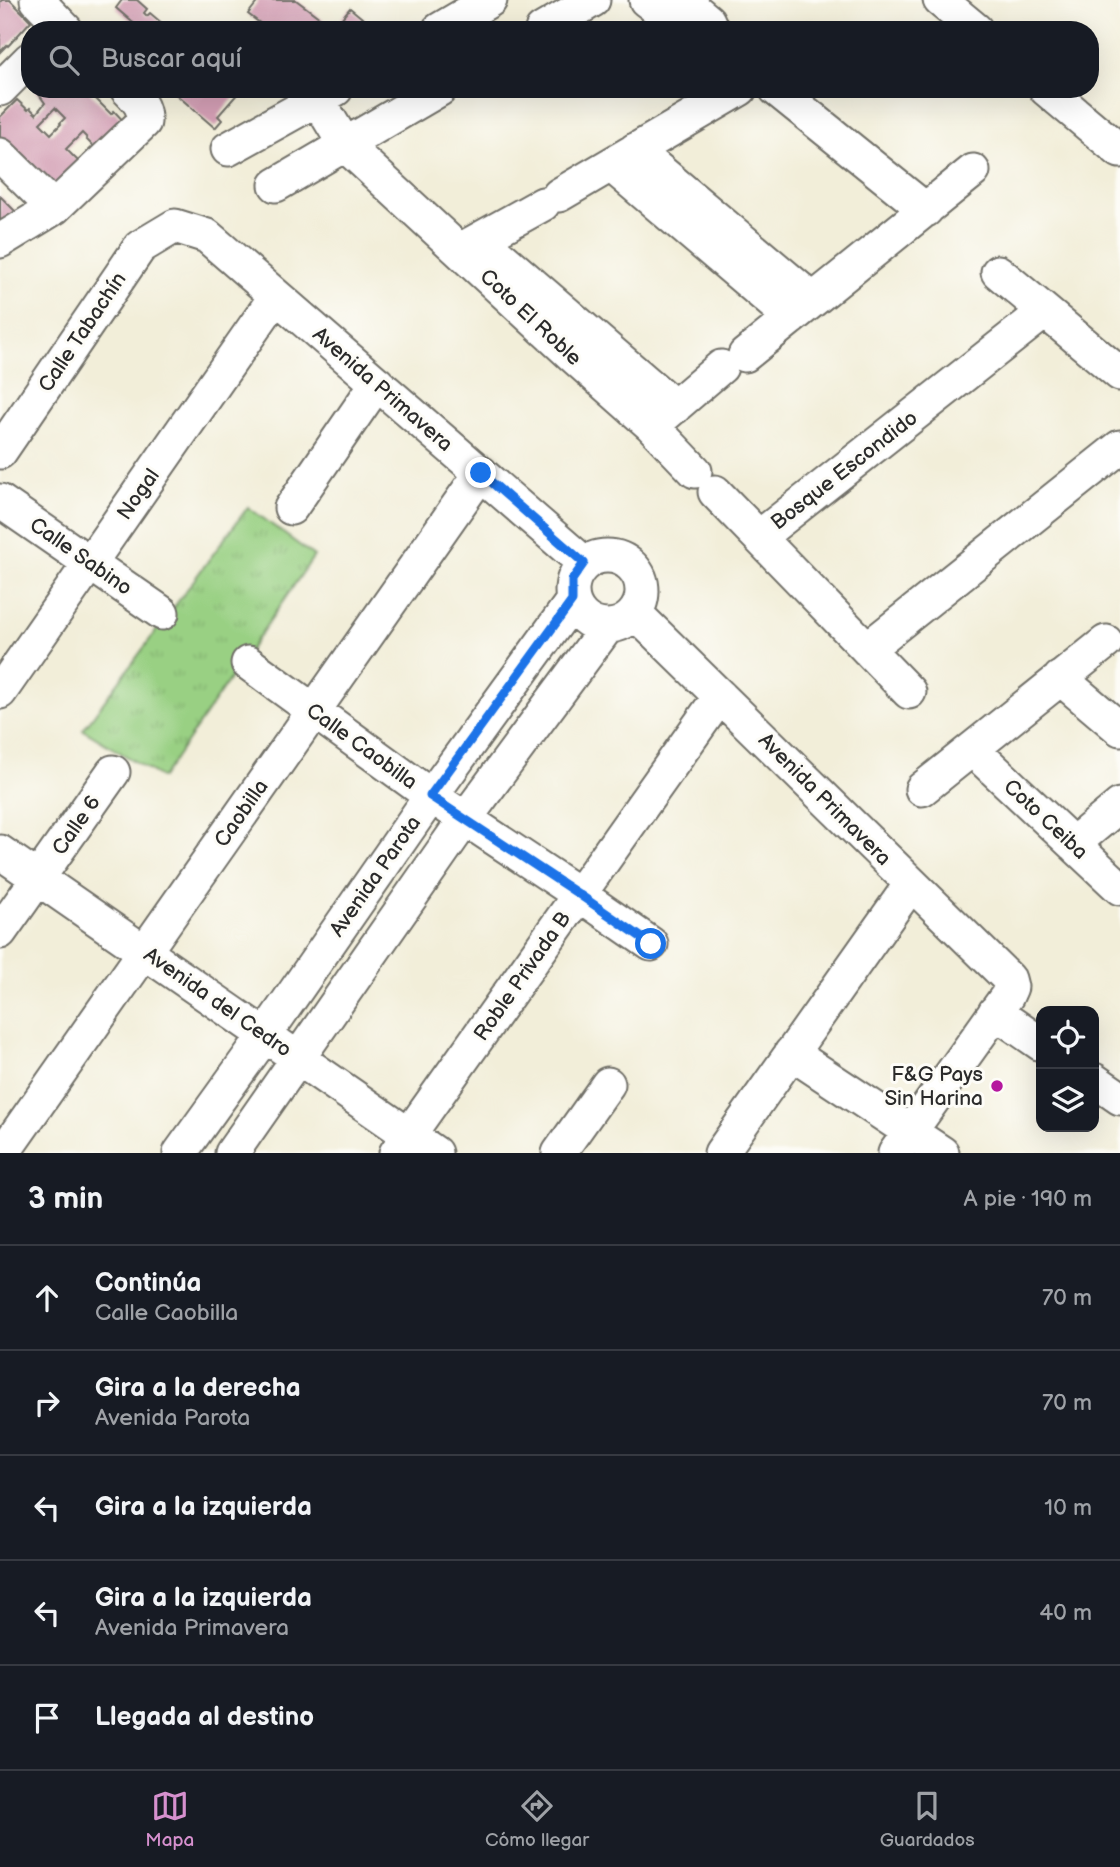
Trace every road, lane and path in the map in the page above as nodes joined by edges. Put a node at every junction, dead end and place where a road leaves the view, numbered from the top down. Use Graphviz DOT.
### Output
graph roads {
  1 [pos="37,0"];
  2 [pos="490,0"];
  3 [pos="593,0"];
  4 [pos="646,0"];
  5 [pos="683,0"];
  6 [pos="940,0"];
  7 [pos="56,21"];
  8 [pos="454,21"];
  9 [pos="557,21"];
  10 [pos="674,21"];
  11 [pos="708,21"];
  12 [pos="965,21"];
  13 [pos="21,68"];
  14 [pos="0,89"];
  15 [pos="136,98"];
  16 [pos="322,98"];
  17 [pos="328,98"];
  18 [pos="425,98"];
  19 [pos="725,98"];
  20 [pos="787,98"];
  21 [pos="1057,98"];
  22 [pos="345,145"];
  23 [pos="228,149"];
  24 [pos="1120,151"];
  25 [pos="0,155"];
  26 [pos="623,158"];
  27 [pos="973,171"];
  28 [pos="276,185"];
  29 [pos="54,208"];
  30 [pos="926,210"];
  31 [pos="175,226"];
  32 [pos="0,241"];
  33 [pos="469,245"];
  34 [pos="998,272"];
  35 [pos="276,296"];
  36 [pos="802,309"];
  37 [pos="1044,312"];
  38 [pos="1115,362"];
  39 [pos="377,383"];
  40 [pos="663,417"];
  41 [pos="1120,447"];
  42 [pos="0,452"];
  43 [pos="481,473"];
  44 [pos="0,500"];
  45 [pos="291,508"];
  46 [pos="759,537"];
  47 [pos="91,563"];
  48 [pos="584,563"];
  49 [pos="572,601"];
  50 [pos="162,612"];
  51 [pos="621,620"];
  52 [pos="1106,642"];
  53 [pos="867,649"];
  54 [pos="248,663"];
  55 [pos="1060,678"];
  56 [pos="0,692"];
  57 [pos="909,692"];
  58 [pos="720,696"];
  59 [pos="313,710"];
  60 [pos="1120,729"];
  61 [pos="972,749"];
  62 [pos="113,772"];
  63 [pos="922,789"];
  64 [pos="430,796"];
  65 [pos="1120,805"];
  66 [pos="465,819"];
  67 [pos="1073,844"];
  68 [pos="0,852"];
  69 [pos="38,878"];
  70 [pos="911,884"];
  71 [pos="1120,888"];
  72 [pos="580,895"];
  73 [pos="0,932"];
  74 [pos="651,944"];
  75 [pos="144,951"];
  76 [pos="1003,1000"];
  77 [pos="265,1035"];
  78 [pos="1036,1038"];
  79 [pos="792,1053"];
  80 [pos="298,1058"];
  81 [pos="1099,1083"];
  82 [pos="608,1084"];
  83 [pos="1120,1098"];
  84 [pos="902,1142"];
  85 [pos="414,1147"];
  86 [pos="3,1153"];
  87 [pos="180,1153"];
  88 [pos="232,1153"];
  89 [pos="559,1153"];
  90 [pos="721,1153"];
  91 [pos="942,1153"];
  1 -- 7 [label="street"];
  2 -- 8 [label="street"];
  3 -- 9 [label="street"];
  4 -- 10 [label="street"];
  5 -- 11 [label="street"];
  6 -- 12 [label="street"];
  13 -- 14 [label="street"];
  15 -- 29 [label="street"];
  16 -- 23 [label="street"];
  17 -- 22 [label="street"];
  18 -- 22 [label="street"];
  19 -- 26 [label="street"];
  20 -- 30 [label="street"];
  21 -- 24 [label="street"];
  22 -- 28 [label="street"];
  22 -- 33 [label="street"];
  25 -- 29 [label="street"];
  26 -- 33 [label="street"];
  26 -- 36 [label="street"];
  27 -- 30 [label="street"];
  29 -- 32 [label="street"];
  30 -- 36 [label="street"];
  31 -- 35 [label="street, Avenida Primavera"];
  31 -- 42 [label="street, Calle Tabachín"];
  33 -- 40 [label="street"];
  34 -- 37 [label="street"];
  35 -- 39 [label="street, Avenida Primavera"];
  35 -- 47 [label="street, Nogal"];
  36 -- 40 [label="street"];
  37 -- 38 [label="street"];
  37 -- 46 [label="street, Bosque Escondido"];
  39 -- 43 [label="street, Avenida Primavera"];
  39 -- 45 [label="street"];
  40 -- 46 [label="street"];
  41 -- 53 [label="street"];
  43 -- 48 [label="street, Avenida Primavera"];
  43 -- 59 [label="street, Caobilla"];
  44 -- 47 [label="street, Calle Sabino"];
  46 -- 53 [label="street, Bosque Escondido"];
  47 -- 50 [label="street, Calle Sabino"];
  47 -- 56 [label="street, Nogal"];
  48 -- 49 [label="street"];
  48 -- 51 [label="street"];
  49 -- 51 [label="street"];
  49 -- 64 [label="street, Avenida Parota"];
  51 -- 58 [label="street, Avenida Primavera"];
  51 -- 66 [label="street, Avenida Parota"];
  52 -- 55 [label="street"];
  53 -- 57 [label="street, Bosque Escondido"];
  54 -- 59 [label="street, Calle Caobilla"];
  55 -- 60 [label="street"];
  55 -- 61 [label="street"];
  58 -- 70 [label="street, Avenida Primavera"];
  58 -- 72 [label="street, Roble Privada B"];
  59 -- 64 [label="street, Calle Caobilla"];
  59 -- 75 [label="street, Caobilla"];
  61 -- 63 [label="street"];
  61 -- 67 [label="street, Coto Ceiba"];
  62 -- 69 [label="street, Calle 6"];
  64 -- 66 [label="street, Calle Caobilla"];
  64 -- 77 [label="street, Avenida Parota"];
  65 -- 67 [label="street"];
  66 -- 72 [label="street, Calle Caobilla"];
  66 -- 80 [label="street, Avenida Parota"];
  67 -- 71 [label="street, Coto Ceiba"];
  68 -- 69 [label="street, Avenida del Cedro"];
  69 -- 73 [label="street, Calle 6"];
  69 -- 75 [label="street, Avenida del Cedro"];
  70 -- 76 [label="street, Avenida Primavera"];
  70 -- 79 [label="street"];
  72 -- 74 [label="street, Calle Caobilla"];
  72 -- 85 [label="street, Roble Privada B"];
  75 -- 77 [label="street, Avenida del Cedro"];
  75 -- 86 [label="street, Caobilla"];
  76 -- 78 [label="street, Avenida Primavera"];
  76 -- 84 [label="street"];
  77 -- 80 [label="street, Avenida del Cedro"];
  77 -- 87 [label="street, Avenida Parota"];
  79 -- 84 [label="street"];
  79 -- 90 [label="street"];
  80 -- 85 [label="street, Avenida del Cedro"];
  80 -- 88 [label="street, Avenida Parota"];
  81 -- 83 [label="street"];
  82 -- 89 [label="street"];
  84 -- 91 [label="street"];
}
